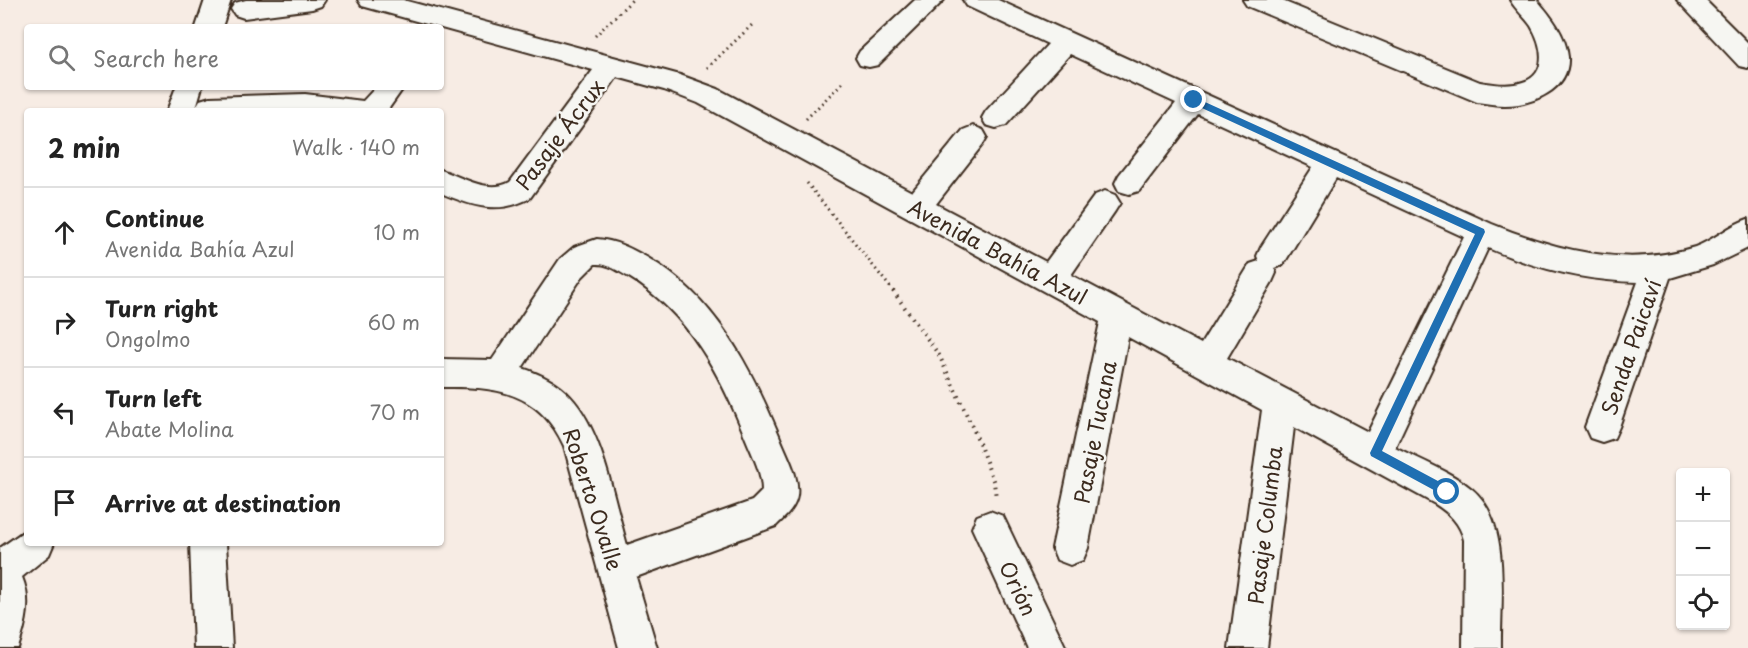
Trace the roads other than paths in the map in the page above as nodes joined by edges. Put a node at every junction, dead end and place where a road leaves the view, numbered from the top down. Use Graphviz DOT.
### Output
graph roads {
  1 [pos="218,0"];
  2 [pos="312,0"];
  3 [pos="371,0"];
  4 [pos="467,0"];
  5 [pos="931,0"];
  6 [pos="1256,0"];
  7 [pos="1523,0"];
  8 [pos="1690,0"];
  9 [pos="993,3"];
  10 [pos="244,9"];
  11 [pos="210,24"];
  12 [pos="441,24"];
  13 [pos="444,25"];
  14 [pos="1066,41"];
  15 [pos="869,58"];
  16 [pos="1748,60"];
  17 [pos="610,67"];
  18 [pos="188,90"];
  19 [pos="388,90"];
  20 [pos="1194,100"];
  21 [pos="210,107"];
  22 [pos="182,108"];
  23 [pos="338,108"];
  24 [pos="374,108"];
  25 [pos="996,118"];
  26 [pos="973,137"];
  27 [pos="1331,163"];
  28 [pos="444,182"];
  29 [pos="1129,183"];
  30 [pos="1105,203"];
  31 [pos="917,207"];
  32 [pos="1481,232"];
  33 [pos="1747,234"];
  34 [pos="1658,268"];
  35 [pos="1051,279"];
  36 [pos="1117,315"];
  37 [pos="1207,363"];
  38 [pos="444,372"];
  39 [pos="500,375"];
  40 [pos="1280,402"];
  41 [pos="1602,427"];
  42 [pos="1375,453"];
  43 [pos="990,528"];
  44 [pos="32,546"];
  45 [pos="208,546"];
  46 [pos="1070,548"];
  47 [pos="616,567"];
  48 [pos="0,573"];
  49 [pos="0,646"];
  50 [pos="213,648"];
  51 [pos="638,648"];
  52 [pos="1047,648"];
  53 [pos="1248,648"];
  54 [pos="1482,648"];
  1 -- 11 [label="street"];
  2 -- 10 [label="street"];
  3 -- 12 [label="street, Avenida Bahía Azul"];
  4 -- 13 [label="street"];
  5 -- 15 [label="street"];
  6 -- 7 [label="street"];
  8 -- 16 [label="street"];
  9 -- 14 [label="street"];
  13 -- 17 [label="street, Avenida Bahía Azul"];
  14 -- 20 [label="street"];
  14 -- 25 [label="street"];
  17 -- 28 [label="street, Pasaje Ácrux"];
  17 -- 31 [label="street, Avenida Bahía Azul"];
  18 -- 22 [label="street"];
  19 -- 24 [label="street"];
  20 -- 27 [label="street"];
  20 -- 29 [label="street"];
  21 -- 23 [label="street"];
  26 -- 31 [label="street"];
  27 -- 32 [label="street"];
  27 -- 37 [label="street"];
  30 -- 35 [label="street"];
  31 -- 35 [label="street, Avenida Bahía Azul"];
  32 -- 34 [label="street"];
  32 -- 42 [label="street"];
  33 -- 34 [label="street"];
  34 -- 41 [label="street, Senda Paicaví"];
  35 -- 36 [label="street, Avenida Bahía Azul"];
  36 -- 37 [label="street, Avenida Bahía Azul"];
  36 -- 46 [label="street, Pasaje Tucana"];
  37 -- 40 [label="street, Avenida Bahía Azul"];
  38 -- 39 [label="street, Roberto Ovalle"];
  39 -- 47 [label="street, Roberto Ovalle"];
  39 -- 47 [label="street"];
  40 -- 42 [label="street, Avenida Bahía Azul"];
  40 -- 53 [label="street, Pasaje Columba"];
  42 -- 54 [label="street, Avenida Bahía Azul"];
  43 -- 52 [label="street, Orión"];
  44 -- 48 [label="street"];
  45 -- 50 [label="street"];
  47 -- 51 [label="street, Roberto Ovalle"];
  48 -- 49 [label="street"];
}
